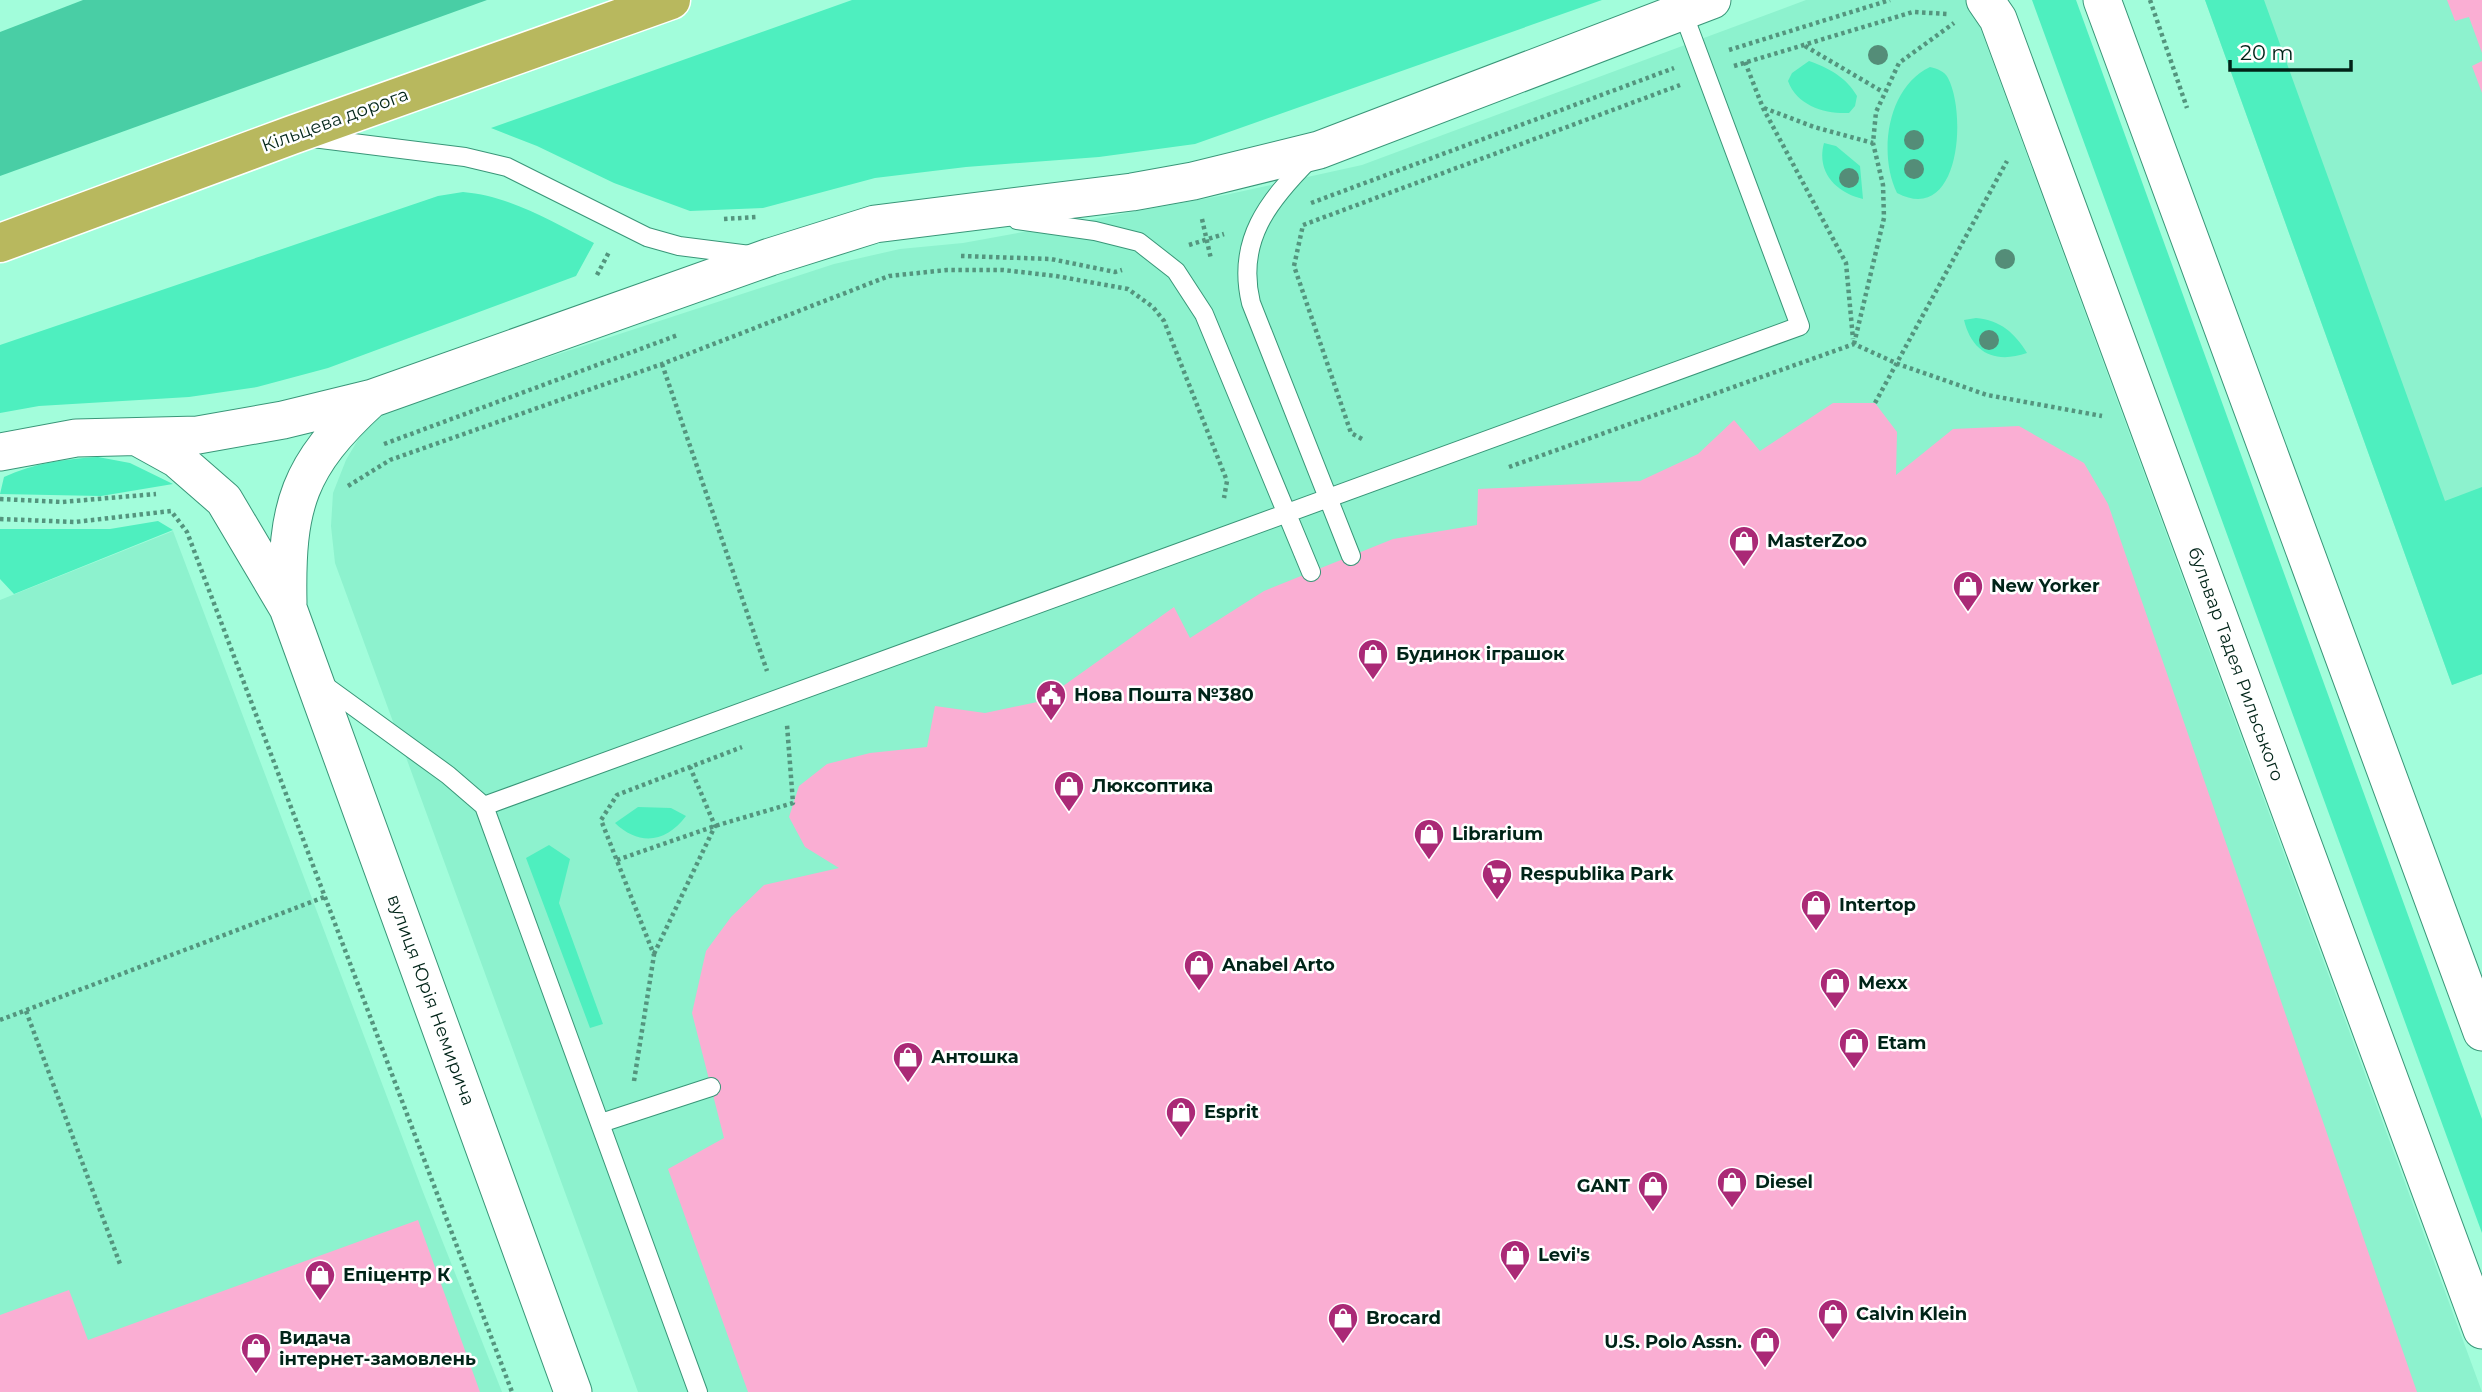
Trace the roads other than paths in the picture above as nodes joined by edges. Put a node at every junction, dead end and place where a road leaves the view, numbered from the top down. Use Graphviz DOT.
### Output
graph roads {
  1 [pos="671,0"];
  2 [pos="2102,0"];
  3 [pos="1697,5"];
  4 [pos="1974,8"];
  5 [pos="292,135"];
  6 [pos="1319,150"];
  7 [pos="947,215"];
  8 [pos="0,243"];
  9 [pos="770,257"];
  10 [pos="373,398"];
  11 [pos="139,438"];
  12 [pos="0,452"];
  13 [pos="1328,498"];
  14 [pos="1288,513"];
  15 [pos="1351,556"];
  16 [pos="1311,572"];
  17 [pos="288,608"];
  18 [pos="312,676"];
  19 [pos="484,806"];
  20 [pos="2482,1032"];
  21 [pos="711,1087"];
  22 [pos="601,1123"];
  23 [pos="2482,1330"];
  24 [pos="573,1392"];
  25 [pos="698,1392"];
  1 -- 5 [label="highway, Кільцева дорога"];
  2 -- 20 [label="street"];
  3 -- 6 [label="street"];
  3 -- 13 [label="lane"];
  4 -- 23 [label="street, бульвар Тадея Рильського"];
  5 -- 8 [label="highway, Кільцева дорога"];
  5 -- 9 [label="lane"];
  6 -- 7 [label="street"];
  6 -- 13 [label="lane"];
  7 -- 9 [label="street"];
  7 -- 14 [label="lane"];
  9 -- 10 [label="street"];
  10 -- 11 [label="street"];
  10 -- 17 [label="street"];
  11 -- 12 [label="street"];
  11 -- 17 [label="street"];
  13 -- 14 [label="lane"];
  13 -- 15 [label="lane"];
  14 -- 16 [label="lane"];
  14 -- 19 [label="lane"];
  17 -- 18 [label="street, вулиця Юрія Немирича"];
  18 -- 19 [label="lane"];
  18 -- 24 [label="street, вулиця Юрія Немирича"];
  19 -- 22 [label="lane"];
  21 -- 22 [label="lane"];
  22 -- 25 [label="lane"];
}
